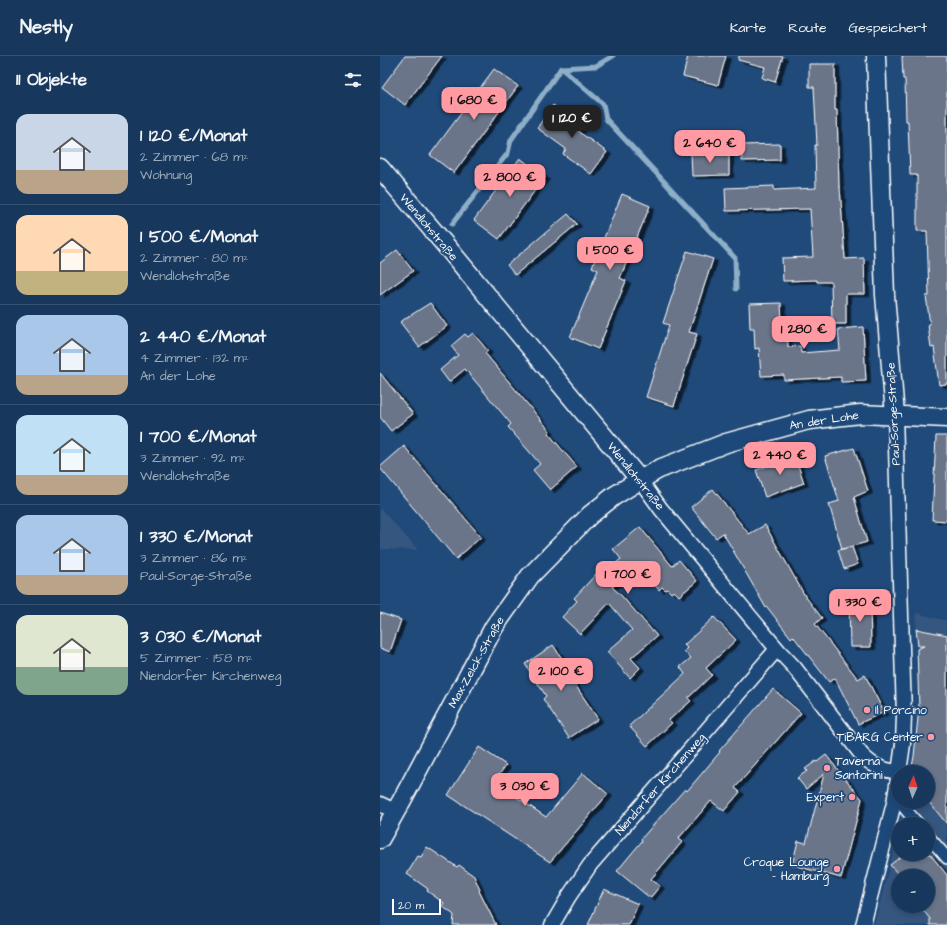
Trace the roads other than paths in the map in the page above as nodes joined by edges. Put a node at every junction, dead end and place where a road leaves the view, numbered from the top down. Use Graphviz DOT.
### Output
graph roads {
  1 [pos="876,56"];
  2 [pos="380,168"];
  3 [pos="895,415"];
  4 [pos="947,418"];
  5 [pos="640,480"];
  6 [pos="777,649"];
  7 [pos="900,765"];
  8 [pos="891,770"];
  9 [pos="388,808"];
  10 [pos="892,809"];
  11 [pos="905,809"];
  12 [pos="912,817"];
  13 [pos="380,839"];
  14 [pos="935,844"];
  15 [pos="947,858"];
  16 [pos="552,925"];
  17 [pos="863,925"];
  1 -- 3 [label="street, Paul-Sorge-Straße"];
  2 -- 5 [label="street, Wendlohstraße"];
  3 -- 4 [label="street, An der Lohe"];
  3 -- 5 [label="street, An der Lohe"];
  3 -- 7 [label="street, Paul-Sorge-Straße"];
  5 -- 6 [label="street, Wendlohstraße"];
  5 -- 9 [label="street, Max-Zelck-Straße"];
  6 -- 8 [label="street, Wendlohstraße"];
  6 -- 16 [label="street, Niendorfer Kirchenweg"];
  9 -- 13 [label="street, Max-Zelck-Straße"];
  10 -- 17 [label="street"];
  11 -- 12 [label="street"];
  14 -- 15 [label="street"];
}
